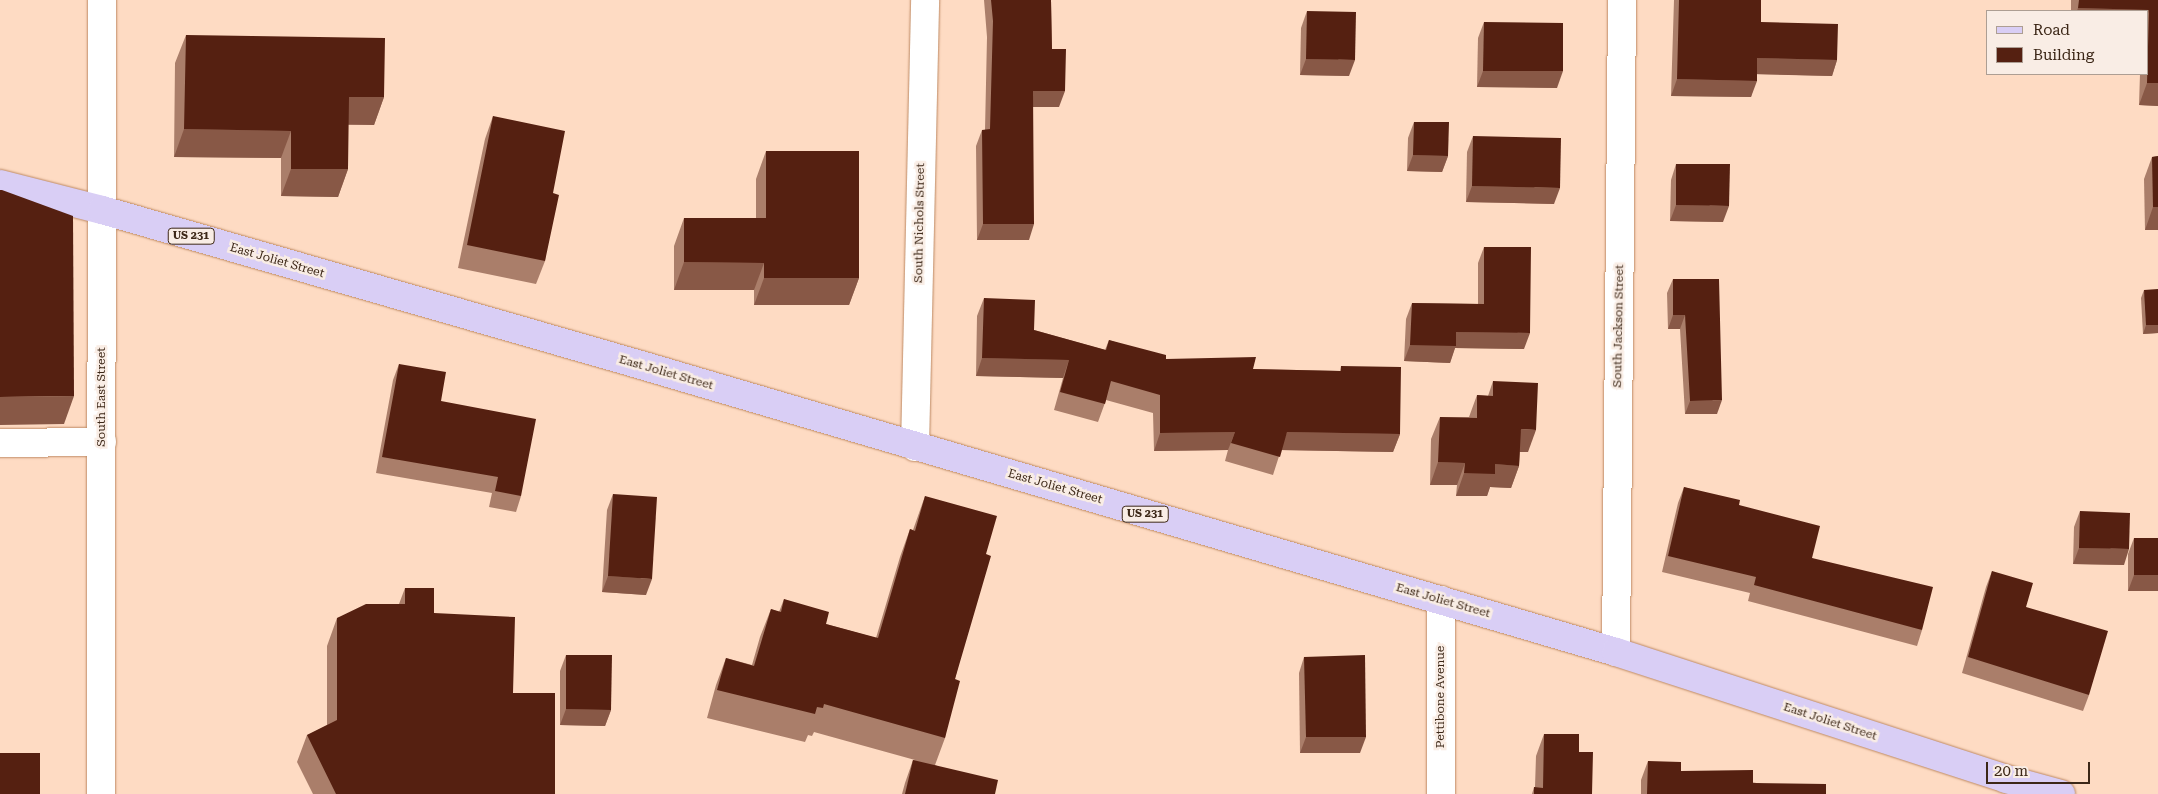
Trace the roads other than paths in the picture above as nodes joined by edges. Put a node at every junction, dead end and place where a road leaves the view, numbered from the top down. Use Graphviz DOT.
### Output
graph roads {
  1 [pos="102,0"];
  2 [pos="925,0"];
  3 [pos="1622,0"];
  4 [pos="0,184"];
  5 [pos="102,210"];
  6 [pos="102,442"];
  7 [pos="0,443"];
  8 [pos="915,447"];
  9 [pos="1440,600"];
  10 [pos="1616,652"];
  11 [pos="2006,787"];
  12 [pos="101,794"];
  13 [pos="1441,794"];
  14 [pos="2061,794"];
  1 -- 5 [label="street, South East Street"];
  2 -- 8 [label="street, South Nichols Street"];
  3 -- 10 [label="street, South Jackson Street"];
  4 -- 5 [label="main road, US 231"];
  5 -- 6 [label="street, South East Street"];
  5 -- 8 [label="main road, East Joliet Street / US 231"];
  6 -- 7 [label="street"];
  6 -- 12 [label="street, South East Street"];
  8 -- 9 [label="main road, East Joliet Street / US 231"];
  9 -- 10 [label="main road, East Joliet Street / US 231"];
  9 -- 13 [label="street, Pettibone Avenue"];
  10 -- 11 [label="main road, East Joliet Street / US 231"];
  11 -- 14 [label="main road, East Joliet Street / US 231"];
}
